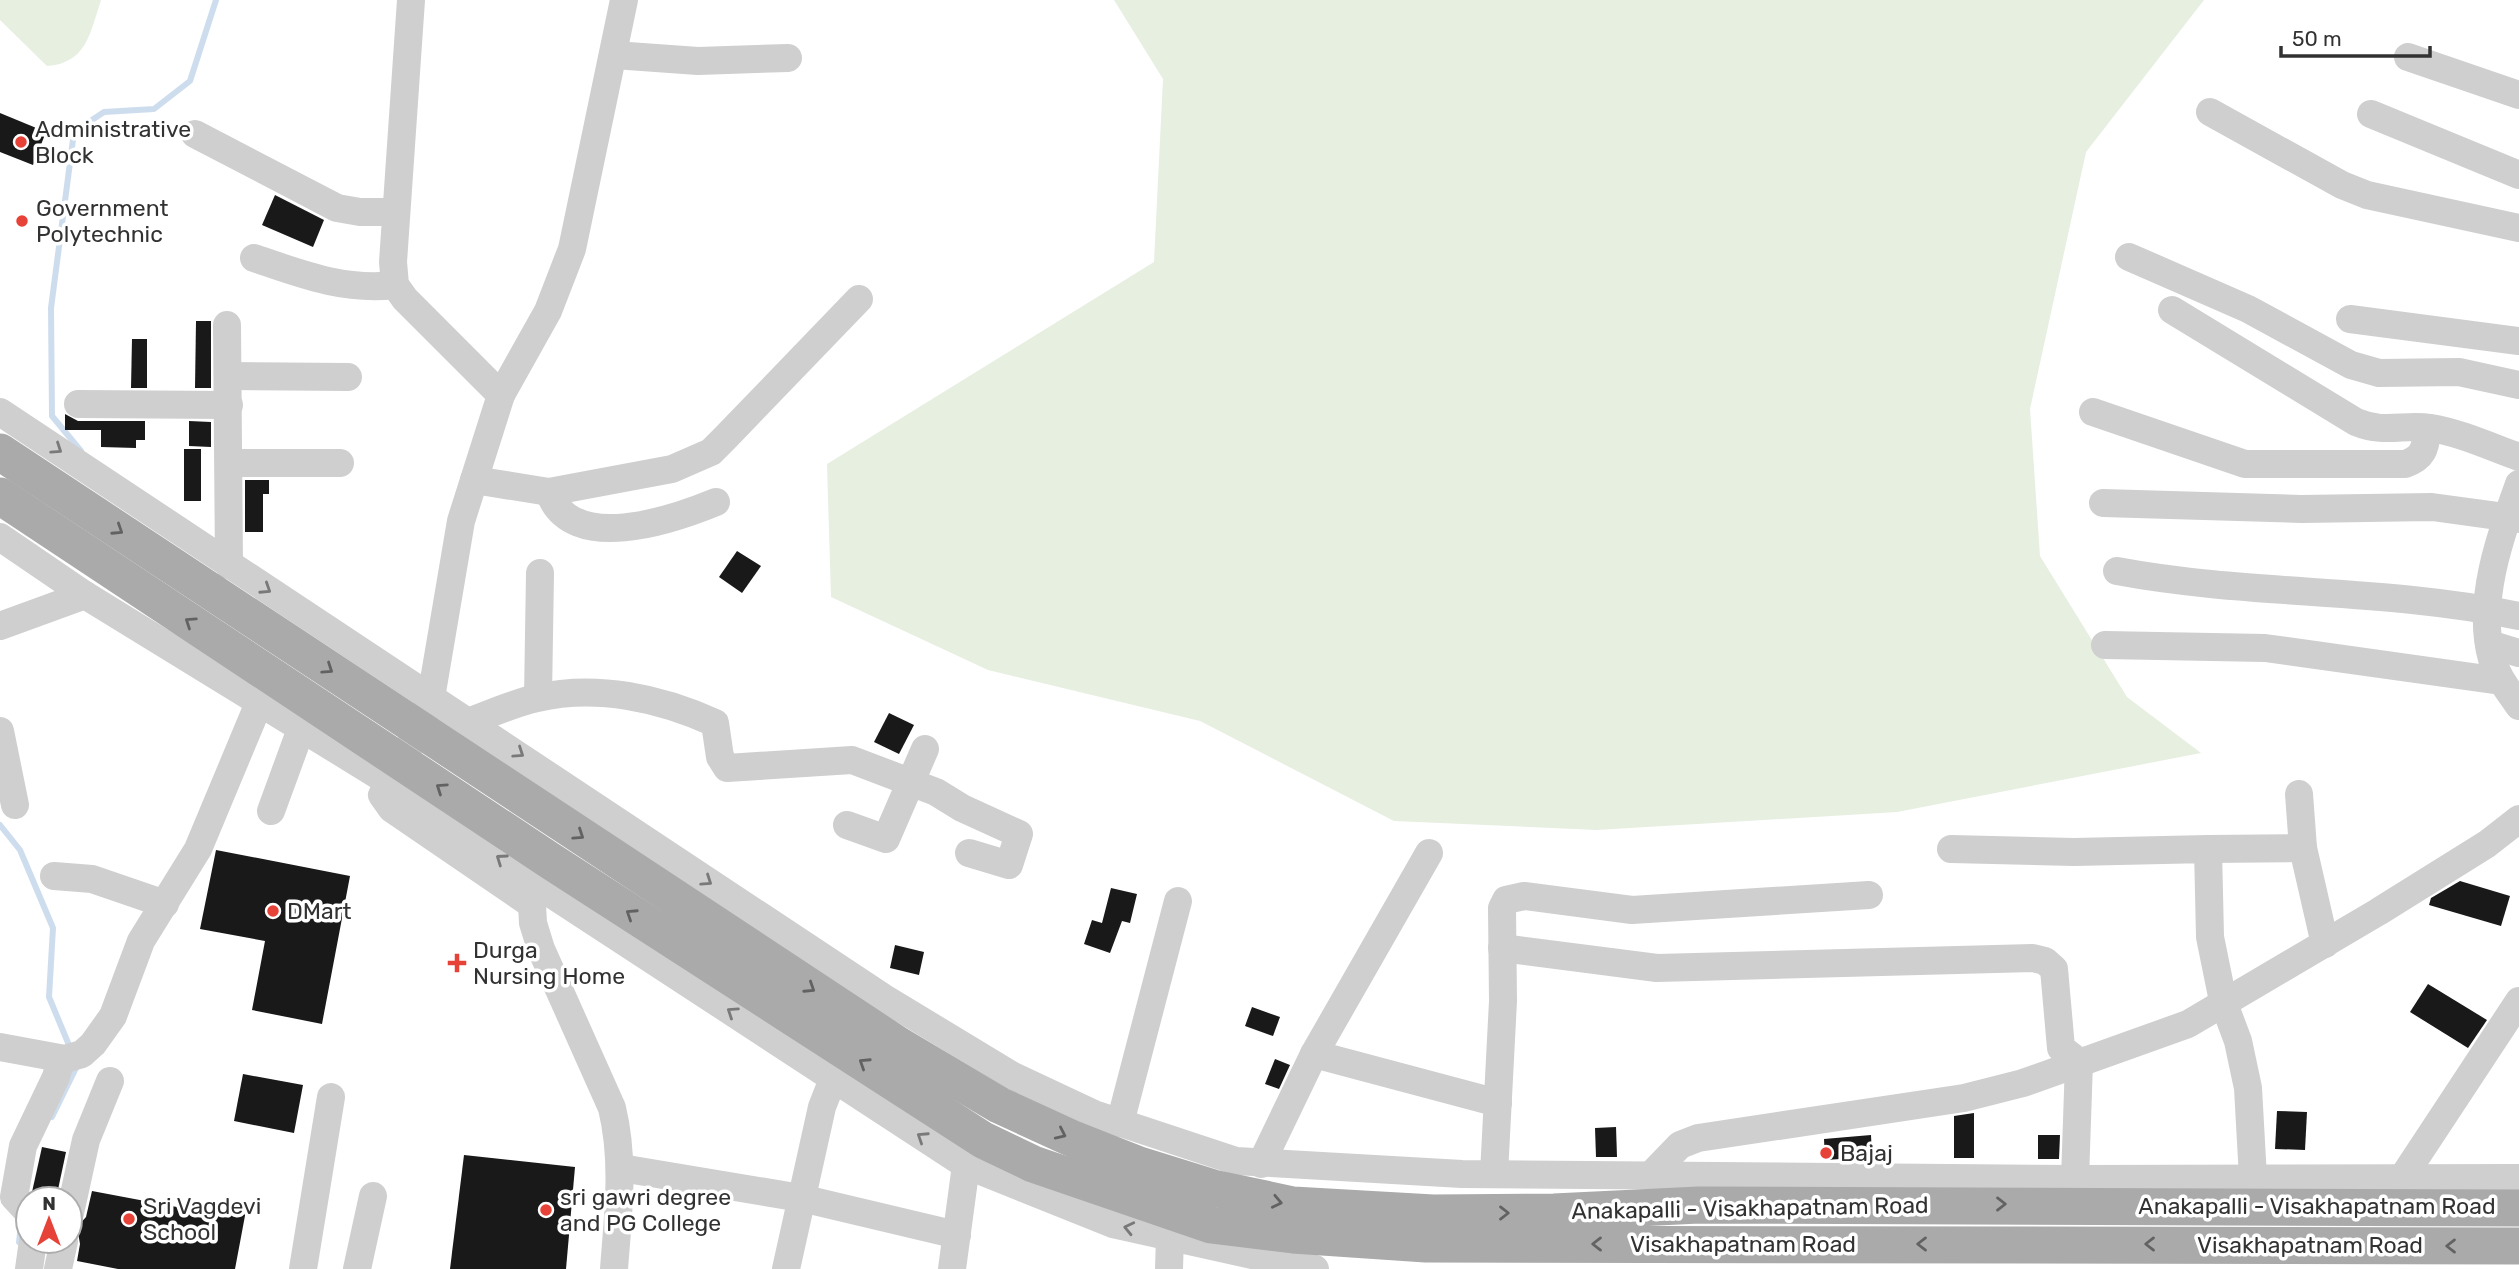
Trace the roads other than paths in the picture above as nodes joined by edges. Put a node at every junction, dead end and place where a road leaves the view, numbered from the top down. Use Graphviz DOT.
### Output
graph roads {
  1 [pos="411,0"];
  2 [pos="624,0"];
  3 [pos="614,55"];
  4 [pos="2408,57"];
  5 [pos="788,58"];
  6 [pos="2519,95"];
  7 [pos="2210,112"];
  8 [pos="2371,114"];
  9 [pos="195,135"];
  10 [pos="2519,175"];
  11 [pos="396,212"];
  12 [pos="2519,228"];
  13 [pos="2129,257"];
  14 [pos="254,258"];
  15 [pos="394,285"];
  16 [pos="859,299"];
  17 [pos="2172,310"];
  18 [pos="2350,319"];
  19 [pos="227,325"];
  20 [pos="2519,341"];
  21 [pos="228,376"];
  22 [pos="348,377"];
  23 [pos="2519,385"];
  24 [pos="501,395"];
  25 [pos="78,404"];
  26 [pos="229,405"];
  27 [pos="0,412"];
  28 [pos="2093,412"];
  29 [pos="2428,428"];
  30 [pos="0,452"];
  31 [pos="2519,457"];
  32 [pos="231,463"];
  33 [pos="340,463"];
  34 [pos="474,480"];
  35 [pos="2519,484"];
  36 [pos="549,492"];
  37 [pos="0,496"];
  38 [pos="716,502"];
  39 [pos="2103,503"];
  40 [pos="2514,517"];
  41 [pos="0,537"];
  42 [pos="2508,564"];
  43 [pos="229,565"];
  44 [pos="2117,571"];
  45 [pos="540,573"];
  46 [pos="85,594"];
  47 [pos="2486,609"];
  48 [pos="2519,615"];
  49 [pos="0,626"];
  50 [pos="2488,644"];
  51 [pos="2105,645"];
  52 [pos="2519,653"];
  53 [pos="2501,681"];
  54 [pos="538,697"];
  55 [pos="258,703"];
  56 [pos="2519,706"];
  57 [pos="425,713"];
  58 [pos="471,721"];
  59 [pos="301,729"];
  60 [pos="0,731"];
  61 [pos="925,749"];
  62 [pos="395,772"];
  63 [pos="911,782"];
  64 [pos="2299,794"];
  65 [pos="15,805"];
  66 [pos="271,811"];
  67 [pos="2519,819"];
  68 [pos="847,825"];
  69 [pos="2304,848"];
  70 [pos="1951,849"];
  71 [pos="2208,849"];
  72 [pos="969,853"];
  73 [pos="1429,853"];
  74 [pos="54,876"];
  75 [pos="531,892"];
  76 [pos="1869,895"];
  77 [pos="1178,901"];
  78 [pos="165,904"];
  79 [pos="2325,944"];
  80 [pos="1502,948"];
  81 [pos="2223,1001"];
  82 [pos="2519,1001"];
  83 [pos="0,1047"];
  84 [pos="1314,1054"];
  85 [pos="69,1057"];
  86 [pos="2079,1062"];
  87 [pos="833,1079"];
  88 [pos="110,1081"];
  89 [pos="1006,1091"];
  90 [pos="331,1097"];
  91 [pos="1498,1103"];
  92 [pos="1120,1123"];
  93 [pos="12,1143"];
  94 [pos="975,1153"];
  95 [pos="1261,1164"];
  96 [pos="621,1168"];
  97 [pos="1494,1174"];
  98 [pos="1651,1175"];
  99 [pos="2403,1177"];
  100 [pos="2253,1178"];
  101 [pos="2519,1178"];
  102 [pos="2075,1179"];
  103 [pos="19,1185"];
  104 [pos="76,1185"];
  105 [pos="373,1196"];
  106 [pos="802,1198"];
  107 [pos="2519,1208"];
  108 [pos="957,1235"];
  109 [pos="1170,1237"];
  110 [pos="2519,1246"];
  111 [pos="303,1269"];
  112 [pos="357,1269"];
  113 [pos="614,1269"];
  114 [pos="786,1269"];
  115 [pos="952,1269"];
  116 [pos="1169,1269"];
  117 [pos="1315,1269"];
  1 -- 11 [label="street"];
  2 -- 3 [label="street"];
  3 -- 5 [label="street"];
  3 -- 24 [label="street"];
  4 -- 6 [label="street"];
  7 -- 12 [label="street"];
  8 -- 10 [label="street"];
  9 -- 11 [label="street"];
  11 -- 15 [label="street"];
  13 -- 23 [label="street"];
  14 -- 15 [label="street"];
  15 -- 24 [label="street"];
  16 -- 36 [label="street"];
  17 -- 29 [label="street"];
  18 -- 20 [label="street"];
  19 -- 21 [label="street"];
  21 -- 22 [label="street"];
  21 -- 26 [label="street"];
  24 -- 34 [label="street"];
  25 -- 26 [label="street"];
  26 -- 32 [label="street"];
  27 -- 43 [label="street, one-way"];
  28 -- 29 [label="street"];
  29 -- 31 [label="street"];
  30 -- 57 [label="main road, Anakapalli - Visakhapatnam Road, one-way"];
  32 -- 33 [label="street"];
  32 -- 43 [label="street"];
  34 -- 36 [label="street"];
  34 -- 57 [label="street"];
  35 -- 40 [label="street"];
  36 -- 38 [label="street"];
  62 -- 37 [label="main road, Visakhapatnam Road, one-way"];
  39 -- 40 [label="street"];
  40 -- 42 [label="street"];
  41 -- 46 [label="street"];
  42 -- 47 [label="street"];
  43 -- 57 [label="street, one-way"];
  44 -- 47 [label="street"];
  45 -- 54 [label="street"];
  46 -- 49 [label="street"];
  46 -- 55 [label="street"];
  47 -- 48 [label="street"];
  47 -- 50 [label="street"];
  50 -- 52 [label="street"];
  50 -- 53 [label="street"];
  51 -- 53 [label="street"];
  53 -- 56 [label="street"];
  54 -- 58 [label="street"];
  54 -- 63 [label="street"];
  55 -- 59 [label="street"];
  55 -- 78 [label="street"];
  57 -- 58 [label="street"];
  57 -- 62 [label="street"];
  57 -- 89 [label="main road, Anakapalli - Visakhapatnam Road, one-way"];
  58 -- 89 [label="street, one-way"];
  59 -- 62 [label="street"];
  59 -- 66 [label="street"];
  60 -- 65 [label="street"];
  61 -- 63 [label="street"];
  62 -- 75 [label="street"];
  94 -- 62 [label="main road, Visakhapatnam Road, one-way"];
  63 -- 68 [label="street"];
  63 -- 72 [label="street"];
  64 -- 69 [label="street"];
  67 -- 79 [label="street"];
  69 -- 71 [label="street"];
  69 -- 79 [label="street"];
  70 -- 71 [label="street"];
  71 -- 81 [label="street"];
  73 -- 84 [label="street"];
  74 -- 78 [label="street"];
  87 -- 75 [label="street, one-way"];
  75 -- 96 [label="street"];
  76 -- 80 [label="street"];
  77 -- 92 [label="street"];
  78 -- 85 [label="street"];
  79 -- 81 [label="street"];
  80 -- 86 [label="street"];
  80 -- 91 [label="street"];
  81 -- 86 [label="street"];
  81 -- 100 [label="street"];
  82 -- 99 [label="street"];
  83 -- 85 [label="street"];
  84 -- 91 [label="street"];
  84 -- 95 [label="street"];
  85 -- 93 [label="street"];
  86 -- 98 [label="street"];
  86 -- 102 [label="street"];
  94 -- 87 [label="street, one-way"];
  87 -- 106 [label="street"];
  88 -- 104 [label="street"];
  89 -- 92 [label="street"];
  89 -- 107 [label="main road, Anakapalli - Visakhapatnam Road, one-way"];
  90 -- 111 [label="street"];
  91 -- 97 [label="street"];
  92 -- 95 [label="street"];
  93 -- 103 [label="street"];
  94 -- 108 [label="street"];
  109 -- 94 [label="street, one-way"];
  110 -- 94 [label="main road, Visakhapatnam Road, one-way"];
  95 -- 97 [label="street"];
  96 -- 106 [label="street"];
  96 -- 113 [label="street"];
  97 -- 98 [label="street"];
  98 -- 102 [label="street"];
  99 -- 100 [label="street"];
  99 -- 101 [label="street"];
  100 -- 102 [label="street"];
  105 -- 112 [label="street"];
  106 -- 108 [label="street"];
  106 -- 114 [label="street"];
  108 -- 115 [label="street"];
  109 -- 116 [label="street"];
  109 -- 117 [label="street"];
}
